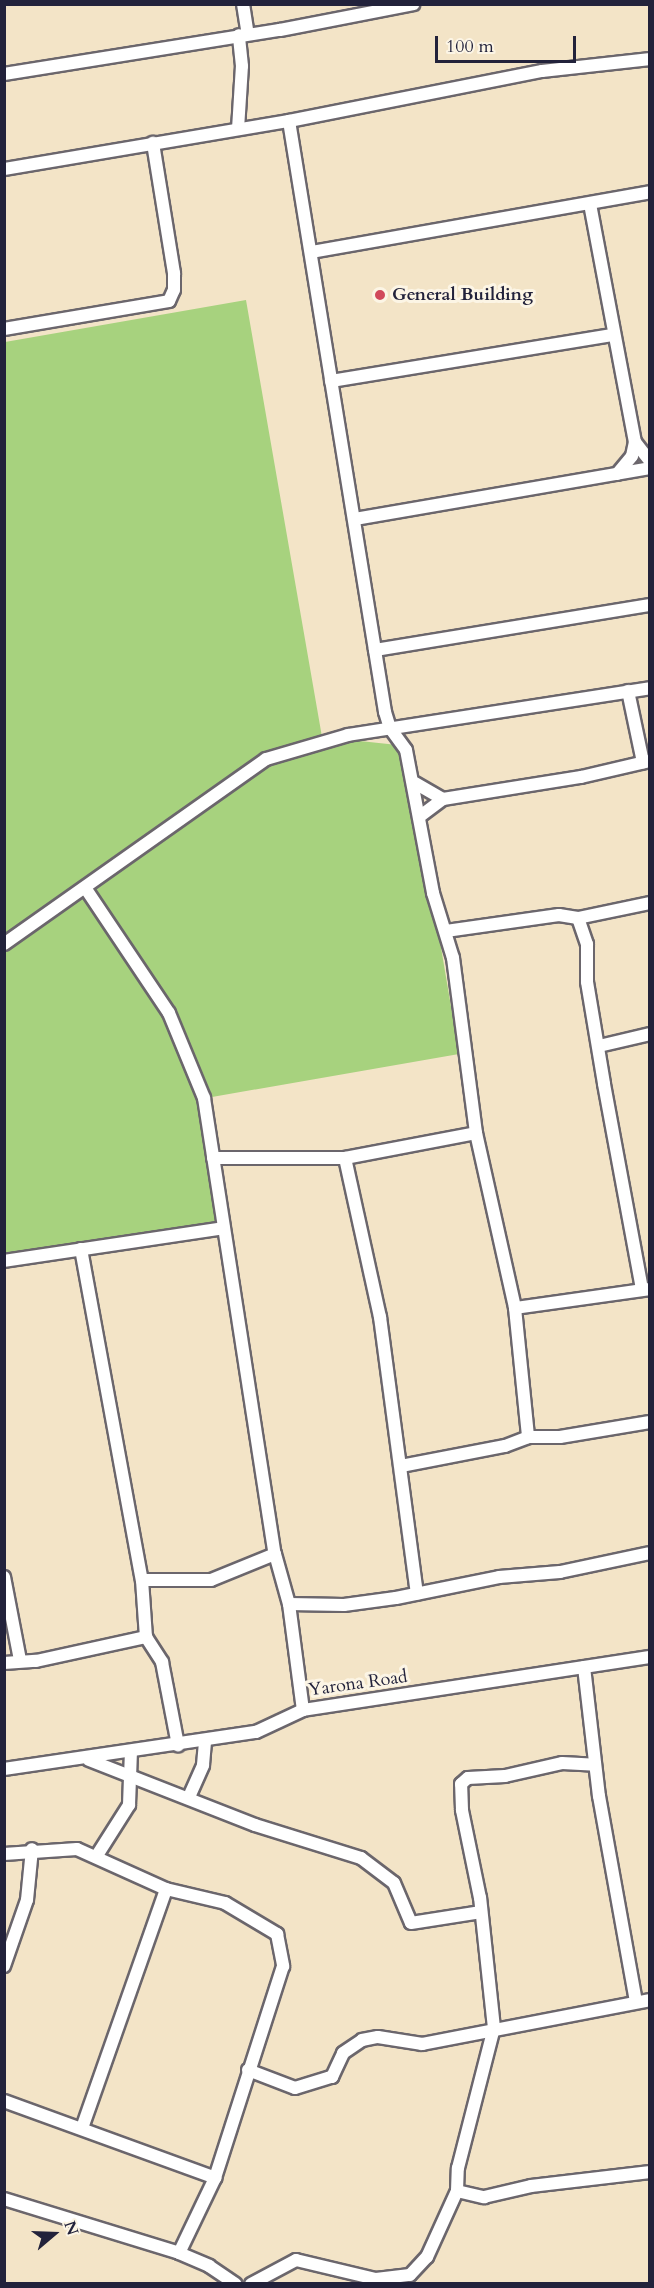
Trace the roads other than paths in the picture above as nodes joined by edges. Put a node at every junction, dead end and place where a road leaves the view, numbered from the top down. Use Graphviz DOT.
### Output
graph roads {
  1 [pos="243,4"];
  2 [pos="414,4"];
  3 [pos="243,35"];
  4 [pos="650,59"];
  5 [pos="4,74"];
  6 [pos="289,121"];
  7 [pos="238,129"];
  8 [pos="153,143"];
  9 [pos="4,169"];
  10 [pos="650,192"];
  11 [pos="590,204"];
  12 [pos="311,252"];
  13 [pos="5,325"];
  14 [pos="612,335"];
  15 [pos="331,381"];
  16 [pos="635,442"];
  17 [pos="650,461"];
  18 [pos="650,468"];
  19 [pos="617,474"];
  20 [pos="355,519"];
  21 [pos="650,605"];
  22 [pos="375,650"];
  23 [pos="650,688"];
  24 [pos="628,691"];
  25 [pos="390,728"];
  26 [pos="646,761"];
  27 [pos="415,783"];
  28 [pos="443,799"];
  29 [pos="420,817"];
  30 [pos="86,889"];
  31 [pos="650,903"];
  32 [pos="578,918"];
  33 [pos="446,931"];
  34 [pos="4,944"];
  35 [pos="650,1034"];
  36 [pos="599,1046"];
  37 [pos="476,1133"];
  38 [pos="213,1158"];
  39 [pos="345,1158"];
  40 [pos="224,1228"];
  41 [pos="81,1249"];
  42 [pos="4,1261"];
  43 [pos="646,1289"];
  44 [pos="515,1308"];
  45 [pos="650,1422"];
  46 [pos="528,1437"];
  47 [pos="401,1466"];
  48 [pos="275,1554"];
  49 [pos="650,1554"];
  50 [pos="4,1577"];
  51 [pos="142,1580"];
  52 [pos="417,1594"];
  53 [pos="289,1604"];
  54 [pos="146,1636"];
  55 [pos="650,1657"];
  56 [pos="20,1660"];
  57 [pos="4,1663"];
  58 [pos="584,1667"];
  59 [pos="303,1710"];
  60 [pos="205,1740"];
  61 [pos="178,1744"];
  62 [pos="131,1751"];
  63 [pos="85,1759"];
  64 [pos="595,1765"];
  65 [pos="4,1769"];
  66 [pos="130,1774"];
  67 [pos="189,1797"];
  68 [pos="32,1850"];
  69 [pos="4,1854"];
  70 [pos="96,1857"];
  71 [pos="166,1889"];
  72 [pos="481,1912"];
  73 [pos="4,1966"];
  74 [pos="650,2000"];
  75 [pos="636,2002"];
  76 [pos="494,2028"];
  77 [pos="248,2070"];
  78 [pos="4,2101"];
  79 [pos="82,2128"];
  80 [pos="650,2172"];
  81 [pos="215,2178"];
  82 [pos="458,2191"];
  83 [pos="4,2199"];
  84 [pos="179,2253"];
  85 [pos="236,2283"];
  86 [pos="251,2283"];
  1 -- 3 [label="street"];
  2 -- 3 [label="street"];
  3 -- 5 [label="street"];
  3 -- 7 [label="street"];
  4 -- 6 [label="street"];
  6 -- 7 [label="street"];
  6 -- 12 [label="street"];
  7 -- 8 [label="street"];
  8 -- 9 [label="street"];
  8 -- 13 [label="street"];
  10 -- 11 [label="street"];
  11 -- 12 [label="street"];
  11 -- 14 [label="street"];
  12 -- 15 [label="street"];
  14 -- 15 [label="street"];
  14 -- 16 [label="street"];
  15 -- 20 [label="street"];
  16 -- 17 [label="street"];
  16 -- 19 [label="street"];
  18 -- 19 [label="street"];
  19 -- 20 [label="street"];
  20 -- 22 [label="street"];
  21 -- 22 [label="street"];
  22 -- 25 [label="street"];
  23 -- 24 [label="street"];
  24 -- 25 [label="street"];
  24 -- 26 [label="street"];
  25 -- 27 [label="street"];
  25 -- 30 [label="street"];
  26 -- 28 [label="street"];
  27 -- 28 [label="street"];
  27 -- 29 [label="street"];
  28 -- 29 [label="street"];
  29 -- 33 [label="street"];
  30 -- 34 [label="street"];
  30 -- 38 [label="street"];
  31 -- 32 [label="street"];
  32 -- 33 [label="street"];
  32 -- 36 [label="street"];
  33 -- 37 [label="street"];
  35 -- 36 [label="street"];
  36 -- 43 [label="street"];
  37 -- 39 [label="street"];
  37 -- 44 [label="street"];
  38 -- 39 [label="street"];
  38 -- 40 [label="street"];
  39 -- 47 [label="street"];
  40 -- 41 [label="street"];
  40 -- 48 [label="street"];
  41 -- 42 [label="street"];
  41 -- 51 [label="street"];
  43 -- 44 [label="street"];
  44 -- 46 [label="street"];
  45 -- 46 [label="street"];
  46 -- 47 [label="street"];
  47 -- 52 [label="street"];
  48 -- 51 [label="street"];
  48 -- 53 [label="street"];
  49 -- 52 [label="street"];
  50 -- 56 [label="street"];
  51 -- 54 [label="street"];
  52 -- 53 [label="street"];
  53 -- 59 [label="street"];
  54 -- 56 [label="street"];
  54 -- 61 [label="street"];
  55 -- 58 [label="street, Yarona Road"];
  56 -- 57 [label="street"];
  58 -- 59 [label="street, Yarona Road"];
  58 -- 64 [label="street"];
  59 -- 60 [label="street, Yarona Road"];
  60 -- 61 [label="street, Yarona Road"];
  60 -- 67 [label="street"];
  61 -- 62 [label="street, Yarona Road"];
  62 -- 63 [label="street, Yarona Road"];
  62 -- 66 [label="street"];
  63 -- 65 [label="street, Yarona Road"];
  63 -- 66 [label="street"];
  64 -- 72 [label="street"];
  64 -- 75 [label="street"];
  66 -- 67 [label="street"];
  66 -- 70 [label="street"];
  67 -- 72 [label="street"];
  68 -- 69 [label="street"];
  68 -- 70 [label="street"];
  68 -- 73 [label="street"];
  70 -- 71 [label="street"];
  71 -- 77 [label="street"];
  71 -- 79 [label="street"];
  72 -- 76 [label="street"];
  74 -- 75 [label="street"];
  75 -- 76 [label="street"];
  76 -- 77 [label="street"];
  76 -- 82 [label="street"];
  77 -- 81 [label="street"];
  78 -- 79 [label="street"];
  79 -- 81 [label="street"];
  80 -- 82 [label="street"];
  81 -- 84 [label="street"];
  82 -- 86 [label="street"];
  83 -- 84 [label="street"];
  84 -- 85 [label="street"];
}
